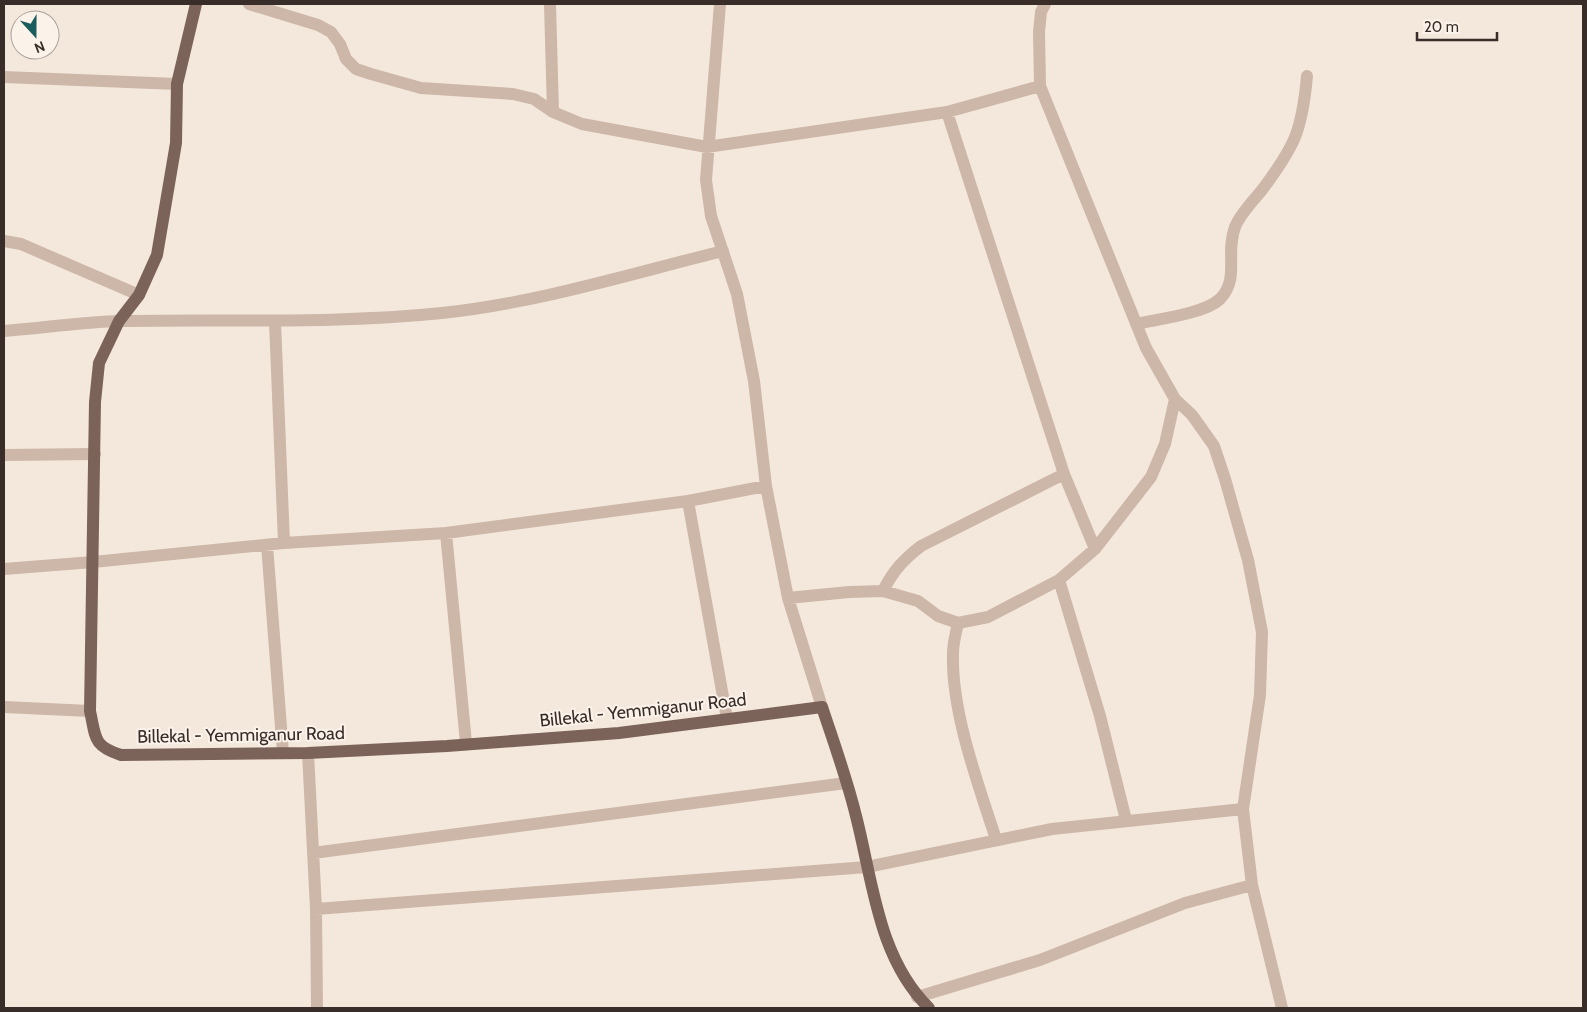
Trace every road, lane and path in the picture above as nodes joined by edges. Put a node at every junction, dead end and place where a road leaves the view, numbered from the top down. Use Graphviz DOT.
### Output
graph roads {
  1 [pos="196,4"];
  2 [pos="249,4"];
  3 [pos="550,4"];
  4 [pos="720,4"];
  5 [pos="1046,4"];
  6 [pos="1307,76"];
  7 [pos="4,78"];
  8 [pos="177,84"];
  9 [pos="1040,86"];
  10 [pos="553,112"];
  11 [pos="947,112"];
  12 [pos="707,147"];
  13 [pos="4,241"];
  14 [pos="723,251"];
  15 [pos="139,295"];
  16 [pos="119,321"];
  17 [pos="275,322"];
  18 [pos="1136,324"];
  19 [pos="4,330"];
  20 [pos="1176,399"];
  21 [pos="94,454"];
  22 [pos="4,455"];
  23 [pos="1064,474"];
  24 [pos="766,486"];
  25 [pos="688,501"];
  26 [pos="446,533"];
  27 [pos="284,543"];
  28 [pos="267,545"];
  29 [pos="1095,549"];
  30 [pos="94,562"];
  31 [pos="4,568"];
  32 [pos="1059,580"];
  33 [pos="883,591"];
  34 [pos="788,598"];
  35 [pos="958,623"];
  36 [pos="4,707"];
  37 [pos="822,707"];
  38 [pos="90,711"];
  39 [pos="727,719"];
  40 [pos="466,743"];
  41 [pos="283,753"];
  42 [pos="308,753"];
  43 [pos="846,783"];
  44 [pos="1243,809"];
  45 [pos="1126,820"];
  46 [pos="996,839"];
  47 [pos="313,853"];
  48 [pos="867,867"];
  49 [pos="1252,885"];
  50 [pos="316,909"];
  51 [pos="917,996"];
  52 [pos="317,1008"];
  53 [pos="929,1008"];
  54 [pos="1282,1008"];
  1 -- 8 [label="main road, Billekal - Yemmiganur Road"];
  2 -- 10 [label="street"];
  3 -- 10 [label="street"];
  4 -- 12 [label="street"];
  5 -- 9 [label="street"];
  6 -- 18 [label="street"];
  7 -- 8 [label="street"];
  8 -- 15 [label="main road, Billekal - Yemmiganur Road"];
  9 -- 11 [label="street"];
  9 -- 18 [label="street"];
  10 -- 12 [label="street"];
  11 -- 12 [label="street"];
  11 -- 23 [label="street"];
  12 -- 14 [label="street"];
  13 -- 15 [label="street"];
  14 -- 17 [label="street"];
  14 -- 24 [label="street"];
  15 -- 16 [label="main road, Billekal - Yemmiganur Road"];
  16 -- 17 [label="street"];
  16 -- 19 [label="street"];
  16 -- 21 [label="main road, Billekal - Yemmiganur Road"];
  17 -- 27 [label="street"];
  18 -- 20 [label="street"];
  20 -- 29 [label="street"];
  20 -- 44 [label="street"];
  21 -- 22 [label="street"];
  21 -- 30 [label="main road, Billekal - Yemmiganur Road"];
  23 -- 29 [label="street"];
  23 -- 33 [label="street"];
  24 -- 25 [label="street"];
  24 -- 34 [label="street"];
  25 -- 26 [label="street"];
  25 -- 39 [label="street"];
  26 -- 27 [label="street"];
  26 -- 40 [label="street"];
  27 -- 28 [label="street"];
  28 -- 30 [label="street"];
  28 -- 41 [label="street"];
  29 -- 32 [label="street"];
  30 -- 31 [label="street"];
  30 -- 38 [label="main road, Billekal - Yemmiganur Road"];
  32 -- 35 [label="street"];
  32 -- 45 [label="street"];
  33 -- 34 [label="street"];
  33 -- 35 [label="street"];
  34 -- 37 [label="street"];
  35 -- 46 [label="street"];
  36 -- 38 [label="street"];
  37 -- 39 [label="main road, Billekal - Yemmiganur Road"];
  37 -- 43 [label="main road"];
  38 -- 41 [label="main road, Billekal - Yemmiganur Road"];
  39 -- 40 [label="main road, Billekal - Yemmiganur Road"];
  40 -- 42 [label="main road, Billekal - Yemmiganur Road"];
  41 -- 42 [label="main road, Billekal - Yemmiganur Road"];
  42 -- 47 [label="street"];
  43 -- 47 [label="street"];
  43 -- 48 [label="main road"];
  44 -- 45 [label="street"];
  44 -- 49 [label="street"];
  45 -- 46 [label="street"];
  46 -- 48 [label="street"];
  47 -- 50 [label="street"];
  48 -- 50 [label="street"];
  48 -- 51 [label="main road"];
  49 -- 51 [label="street"];
  49 -- 54 [label="street"];
  50 -- 52 [label="street"];
  51 -- 53 [label="main road"];
}
